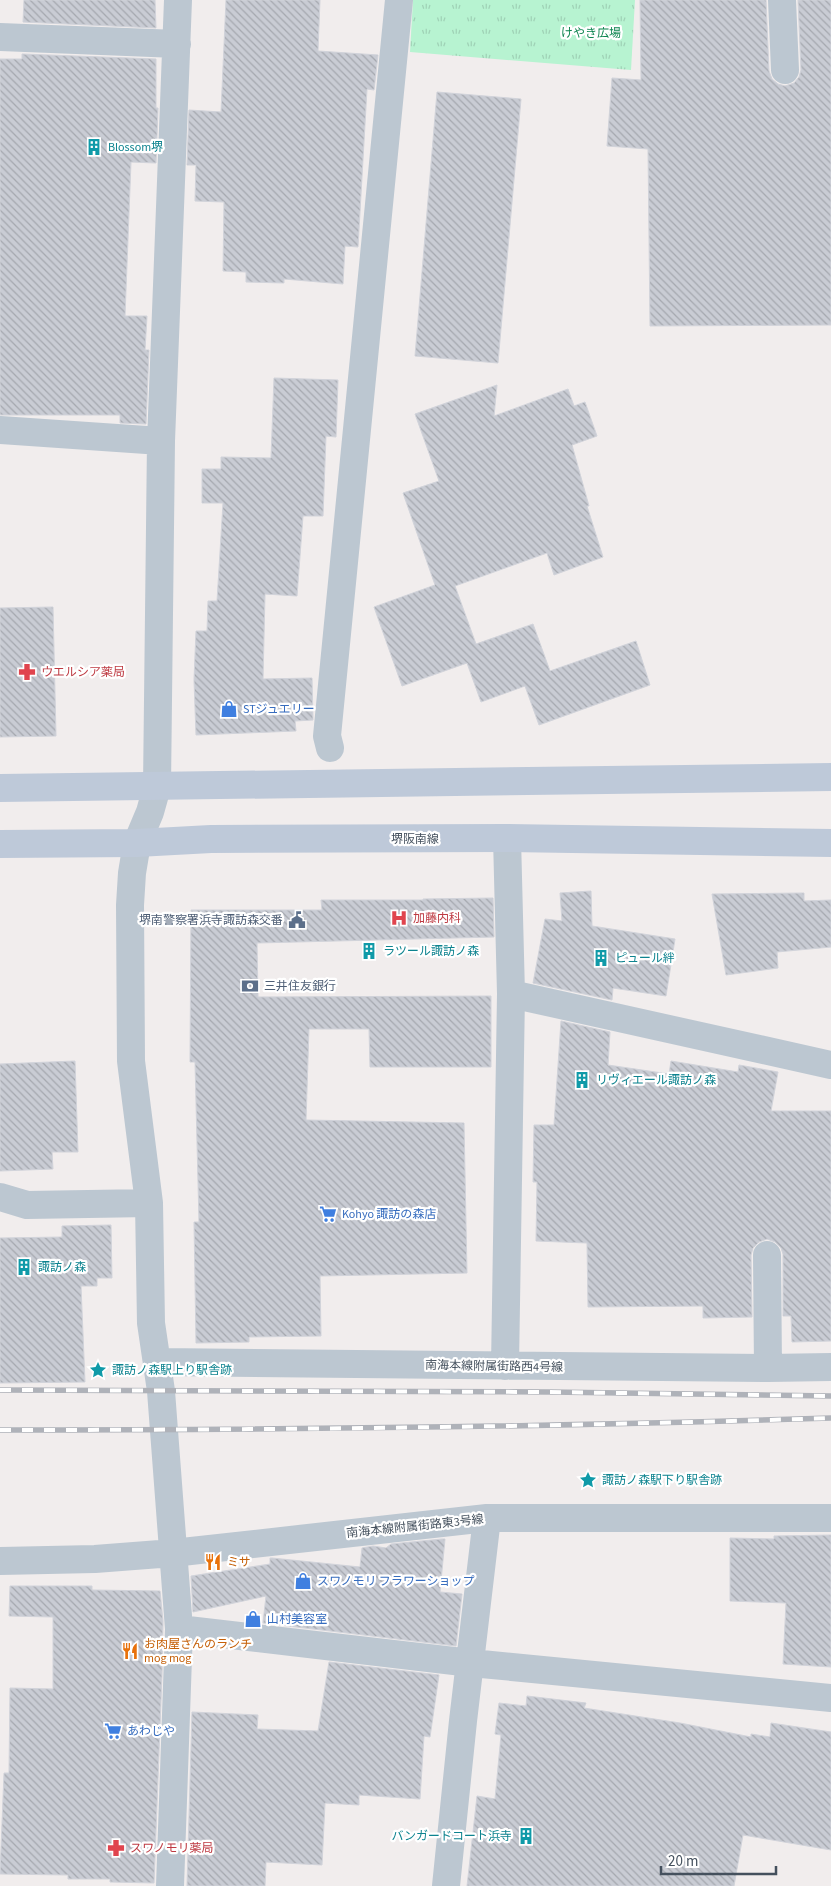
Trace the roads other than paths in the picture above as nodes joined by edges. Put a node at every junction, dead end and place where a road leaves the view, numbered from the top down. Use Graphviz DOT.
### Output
graph roads {
  1 [pos="178,0"];
  2 [pos="399,0"];
  3 [pos="782,0"];
  4 [pos="0,37"];
  5 [pos="177,44"];
  6 [pos="785,70"];
  7 [pos="0,430"];
  8 [pos="161,441"];
  9 [pos="330,748"];
  10 [pos="831,777"];
  11 [pos="157,786"];
  12 [pos="0,788"];
  13 [pos="507,838"];
  14 [pos="831,842"];
  15 [pos="137,843"];
  16 [pos="0,844"];
  17 [pos="511,994"];
  18 [pos="831,1065"];
  19 [pos="0,1197"];
  20 [pos="149,1203"];
  21 [pos="767,1255"];
  22 [pos="158,1362"];
  23 [pos="505,1366"];
  24 [pos="831,1367"];
  25 [pos="768,1368"];
  26 [pos="487,1518"];
  27 [pos="831,1518"];
  28 [pos="173,1553"];
  29 [pos="0,1561"];
  30 [pos="179,1629"];
  31 [pos="471,1663"];
  32 [pos="831,1698"];
  33 [pos="170,1886"];
  34 [pos="446,1886"];
  1 -- 5 [label="street"];
  2 -- 9 [label="street"];
  3 -- 6 [label="street"];
  4 -- 5 [label="street"];
  5 -- 8 [label="street"];
  7 -- 8 [label="street"];
  8 -- 11 [label="street"];
  10 -- 11 [label="main road"];
  11 -- 12 [label="main road"];
  11 -- 15 [label="street"];
  13 -- 14 [label="main road, 堺阪南線"];
  13 -- 15 [label="main road, 堺阪南線"];
  13 -- 17 [label="street"];
  15 -- 16 [label="main road, 堺阪南線"];
  15 -- 20 [label="street"];
  17 -- 18 [label="street"];
  17 -- 23 [label="street"];
  19 -- 20 [label="street"];
  20 -- 22 [label="street"];
  21 -- 25 [label="street"];
  22 -- 23 [label="street, 南海本線附属街路西4号線"];
  22 -- 28 [label="street"];
  23 -- 25 [label="street, 南海本線附属街路西4号線"];
  24 -- 25 [label="street, 南海本線附属街路西4号線"];
  26 -- 27 [label="street, 南海本線附属街路東3号線"];
  26 -- 28 [label="street, 南海本線附属街路東3号線"];
  26 -- 31 [label="street"];
  28 -- 29 [label="street, 南海本線附属街路東3号線"];
  28 -- 30 [label="street"];
  30 -- 31 [label="street"];
  30 -- 33 [label="street"];
  31 -- 32 [label="street"];
  31 -- 34 [label="street"];
}
